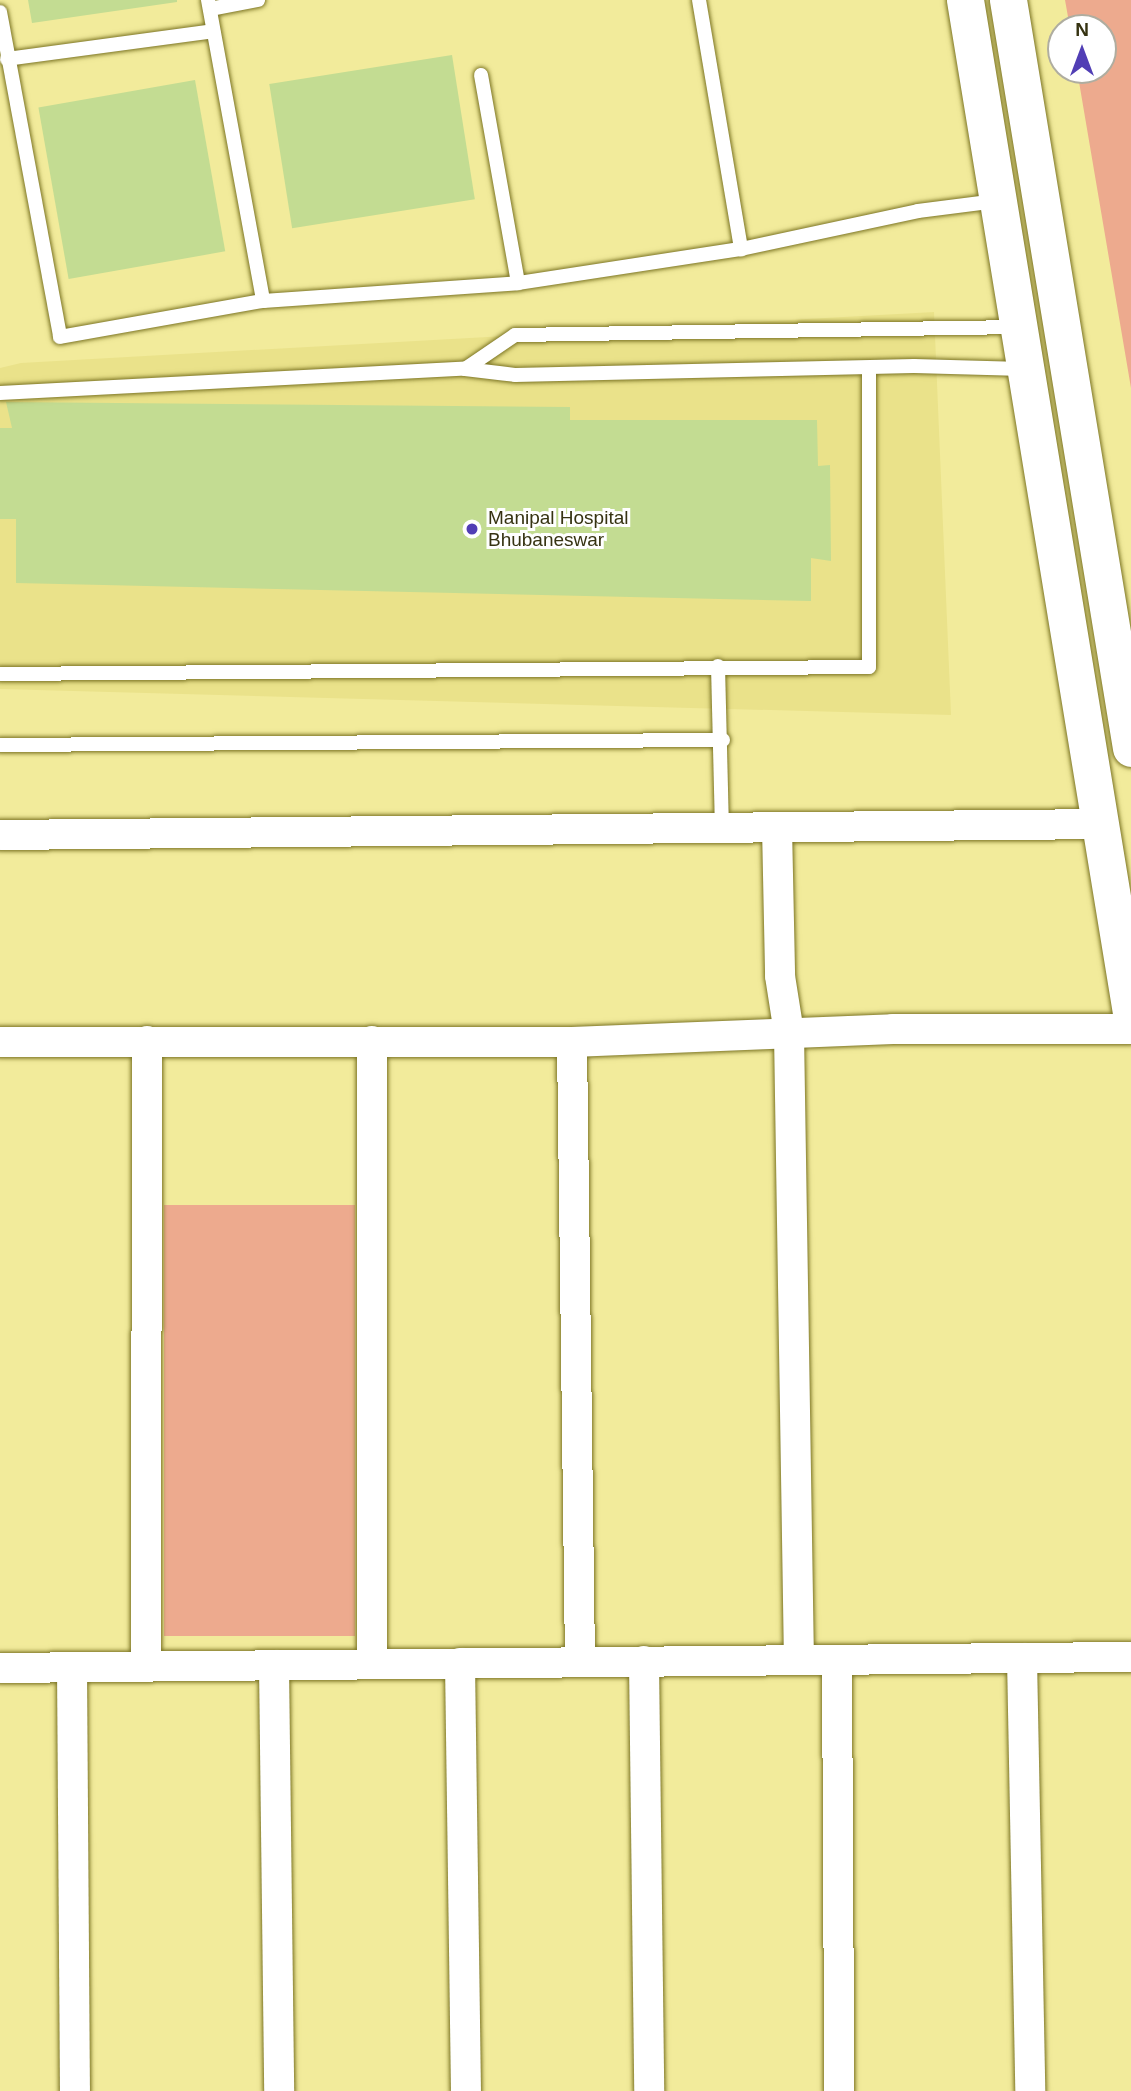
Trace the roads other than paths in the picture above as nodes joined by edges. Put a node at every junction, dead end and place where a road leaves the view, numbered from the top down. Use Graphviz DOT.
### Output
graph roads {
  1 [pos="258,0"];
  2 [pos="699,0"];
  3 [pos="965,0"];
  4 [pos="1008,0"];
  5 [pos="209,4"];
  6 [pos="0,12"];
  7 [pos="214,31"];
  8 [pos="7,59"];
  9 [pos="481,75"];
  10 [pos="998,201"];
  11 [pos="741,249"];
  12 [pos="517,283"];
  13 [pos="263,301"];
  14 [pos="1018,327"];
  15 [pos="869,368"];
  16 [pos="465,369"];
  17 [pos="1025,369"];
  18 [pos="0,393"];
  19 [pos="1075,411"];
  20 [pos="1033,416"];
  21 [pos="718,666"];
  22 [pos="0,674"];
  23 [pos="723,740"];
  24 [pos="0,745"];
  25 [pos="1131,748"];
  26 [pos="1100,824"];
  27 [pos="722,827"];
  28 [pos="777,827"];
  29 [pos="0,835"];
  30 [pos="1131,1013"];
  31 [pos="1131,1029"];
  32 [pos="789,1032"];
  33 [pos="146,1041"];
  34 [pos="372,1041"];
  35 [pos="0,1042"];
  36 [pos="572,1042"];
  37 [pos="1131,1657"];
  38 [pos="1022,1658"];
  39 [pos="799,1660"];
  40 [pos="837,1660"];
  41 [pos="644,1661"];
  42 [pos="580,1662"];
  43 [pos="460,1663"];
  44 [pos="372,1664"];
  45 [pos="275,1665"];
  46 [pos="146,1666"];
  47 [pos="72,1667"];
  48 [pos="0,1668"];
  49 [pos="75,2091"];
  50 [pos="279,2091"];
  51 [pos="466,2091"];
  52 [pos="649,2091"];
  53 [pos="839,2091"];
  54 [pos="1030,2091"];
  1 -- 5 [label="lane"];
  2 -- 11 [label="lane"];
  3 -- 10 [label="street"];
  4 -- 19 [label="street"];
  5 -- 7 [label="lane"];
  6 -- 8 [label="lane"];
  7 -- 8 [label="lane"];
  7 -- 13 [label="lane"];
  8 -- 13 [label="lane"];
  9 -- 12 [label="lane"];
  10 -- 11 [label="lane"];
  10 -- 14 [label="street"];
  11 -- 12 [label="lane"];
  12 -- 13 [label="lane"];
  14 -- 16 [label="lane"];
  14 -- 17 [label="street"];
  15 -- 16 [label="lane"];
  15 -- 17 [label="lane"];
  15 -- 21 [label="lane"];
  16 -- 18 [label="lane"];
  17 -- 20 [label="street"];
  19 -- 20 [label="street"];
  19 -- 25 [label="street"];
  20 -- 26 [label="street"];
  21 -- 22 [label="lane"];
  21 -- 23 [label="lane"];
  23 -- 24 [label="lane"];
  23 -- 27 [label="lane"];
  26 -- 28 [label="street"];
  26 -- 30 [label="street"];
  27 -- 28 [label="street"];
  27 -- 29 [label="street"];
  28 -- 32 [label="street"];
  31 -- 32 [label="street"];
  32 -- 36 [label="street"];
  32 -- 39 [label="street"];
  33 -- 34 [label="street"];
  33 -- 35 [label="street"];
  33 -- 46 [label="street"];
  34 -- 36 [label="street"];
  34 -- 44 [label="street"];
  36 -- 42 [label="street"];
  37 -- 38 [label="street"];
  38 -- 40 [label="street"];
  38 -- 54 [label="street"];
  39 -- 40 [label="street"];
  39 -- 41 [label="street"];
  40 -- 53 [label="street"];
  41 -- 42 [label="street"];
  41 -- 52 [label="street"];
  42 -- 43 [label="street"];
  43 -- 44 [label="street"];
  43 -- 51 [label="street"];
  44 -- 45 [label="street"];
  45 -- 46 [label="street"];
  45 -- 50 [label="street"];
  46 -- 47 [label="street"];
  47 -- 48 [label="street"];
  47 -- 49 [label="street"];
}
